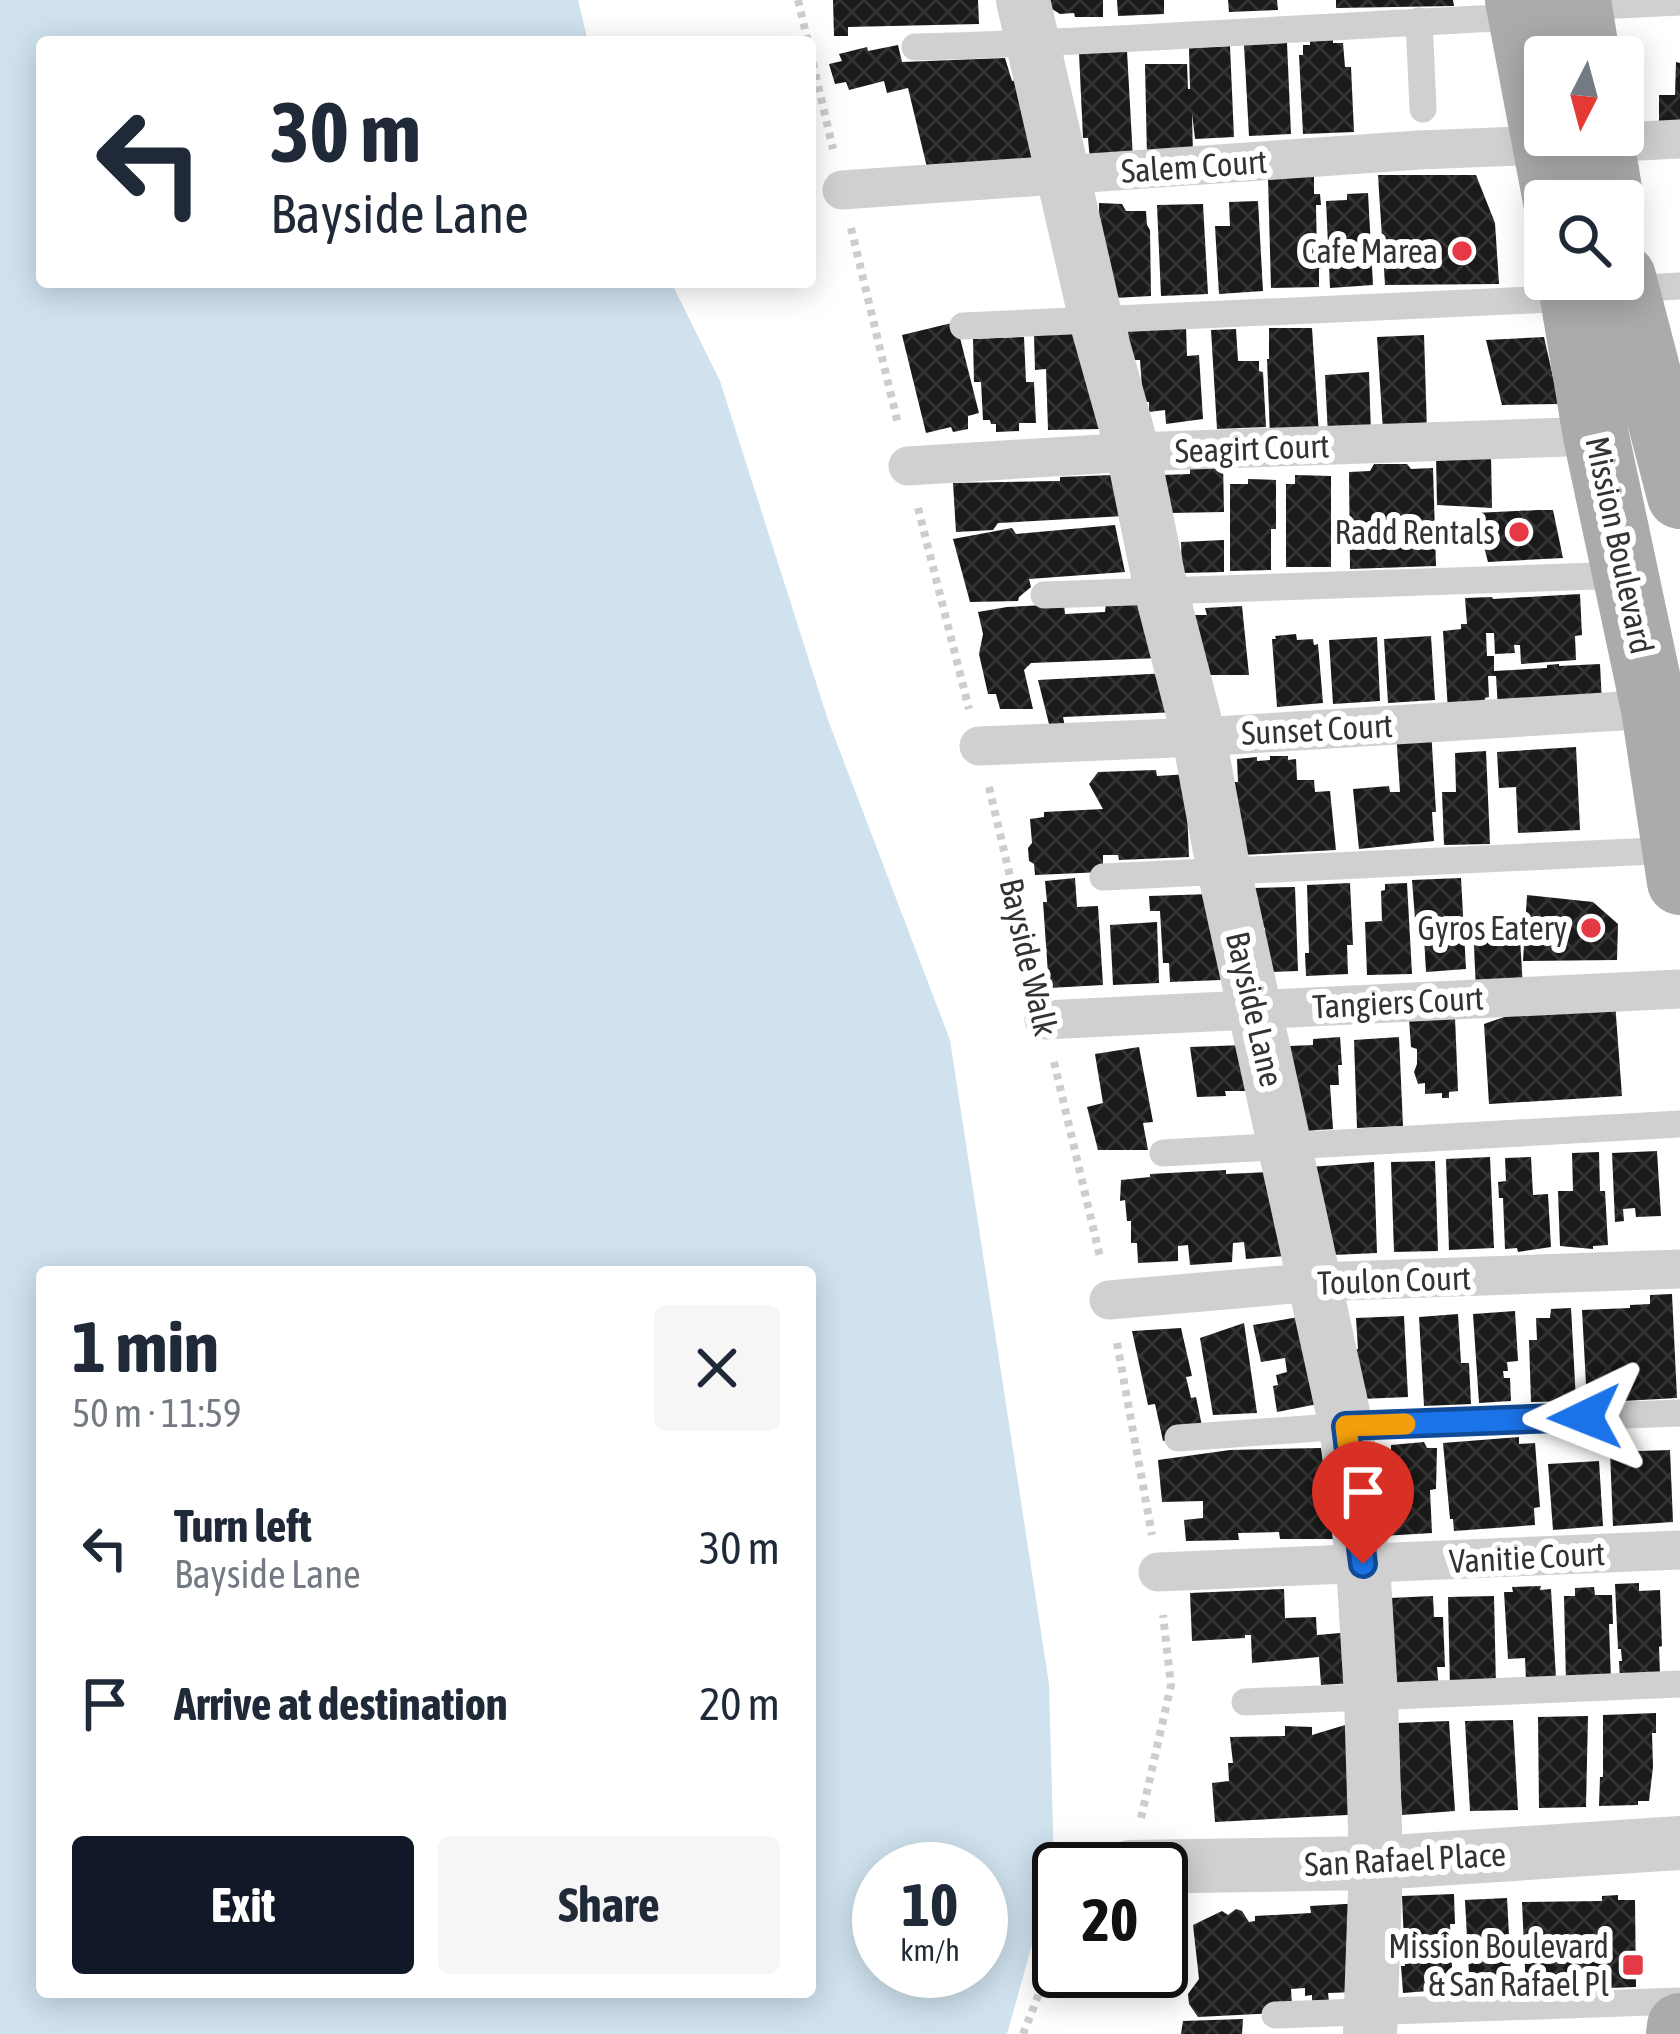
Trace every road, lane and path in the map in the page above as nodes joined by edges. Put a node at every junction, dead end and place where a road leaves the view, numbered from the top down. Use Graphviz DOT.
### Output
graph roads {
  1 [pos="798,0"];
  2 [pos="1680,2"];
  3 [pos="1557,16"];
  4 [pos="1419,21"];
  5 [pos="1028,22"];
  6 [pos="807,36"];
  7 [pos="916,47"];
  8 [pos="816,77"];
  9 [pos="1424,109"];
  10 [pos="1680,139"];
  11 [pos="1583,165"];
  12 [pos="1061,176"];
  13 [pos="842,190"];
  14 [pos="1524,292"];
  15 [pos="1612,300"];
  16 [pos="1620,300"];
  17 [pos="1096,320"];
  18 [pos="963,326"];
  19 [pos="1670,413"];
  20 [pos="1596,436"];
  21 [pos="1132,452"];
  22 [pos="908,466"];
  23 [pos="1680,496"];
  24 [pos="1626,575"];
  25 [pos="1161,590"];
  26 [pos="1044,595"];
  27 [pos="1654,709"];
  28 [pos="1199,736"];
  29 [pos="979,746"];
  30 [pos="1678,866"];
  31 [pos="1224,871"];
  32 [pos="1103,877"];
  33 [pos="1680,989"];
  34 [pos="1255,1009"];
  35 [pos="1044,1020"];
  36 [pos="1680,1124"];
  37 [pos="1286,1147"];
  38 [pos="1163,1153"];
  39 [pos="1680,1269"];
  40 [pos="1316,1282"];
  41 [pos="1109,1300"];
  42 [pos="1680,1414"];
  43 [pos="1346,1426"];
  44 [pos="1178,1438"];
  45 [pos="1680,1550"];
  46 [pos="1363,1564"];
  47 [pos="1158,1572"];
  48 [pos="1680,1684"];
  49 [pos="1371,1696"];
  50 [pos="1245,1702"];
  51 [pos="1136,1842"];
  52 [pos="1680,1844"];
  53 [pos="1376,1863"];
  54 [pos="1188,1866"];
  55 [pos="1037,1998"];
  56 [pos="1680,2001"];
  57 [pos="1275,2014"];
  58 [pos="1372,2023"];
  59 [pos="1023,2034"];
  1 -- 6 [label="path"];
  2 -- 3 [label="lane"];
  3 -- 4 [label="lane"];
  3 -- 11 [label="main road"];
  4 -- 5 [label="lane"];
  4 -- 9 [label="lane"];
  5 -- 7 [label="lane"];
  5 -- 12 [label="street, Bayside Lane"];
  8 -- 13 [label="path, Bayside Walk"];
  10 -- 11 [label="street, Salem Court"];
  11 -- 12 [label="street, Salem Court"];
  12 -- 13 [label="street, Salem Court"];
  12 -- 17 [label="street, Bayside Lane"];
  13 -- 22 [label="path, Bayside Walk"];
  14 -- 17 [label="lane"];
  15 -- 20 [label="main road, Mission Boulevard"];
  16 -- 19 [label="main road, Mission Boulevard"];
  17 -- 18 [label="lane"];
  17 -- 21 [label="street, Bayside Lane"];
  19 -- 23 [label="main road, Mission Boulevard"];
  20 -- 21 [label="street, Seagirt Court"];
  20 -- 24 [label="main road, Mission Boulevard"];
  21 -- 22 [label="street, Seagirt Court"];
  21 -- 25 [label="street, Bayside Lane"];
  22 -- 29 [label="path, Bayside Walk"];
  24 -- 25 [label="lane"];
  24 -- 27 [label="main road, Mission Boulevard"];
  25 -- 26 [label="lane"];
  25 -- 28 [label="street, Bayside Lane"];
  27 -- 28 [label="street, Sunset Court"];
  27 -- 30 [label="main road, Mission Boulevard"];
  28 -- 29 [label="street, Sunset Court"];
  28 -- 31 [label="street, Bayside Lane"];
  29 -- 35 [label="path, Bayside Walk"];
  30 -- 31 [label="lane"];
  31 -- 32 [label="lane"];
  31 -- 34 [label="street, Bayside Lane"];
  33 -- 34 [label="street, Tangiers Court"];
  34 -- 35 [label="street, Tangiers Court"];
  34 -- 37 [label="street, Bayside Lane"];
  35 -- 41 [label="path, Bayside Walk"];
  36 -- 37 [label="lane"];
  37 -- 38 [label="lane"];
  37 -- 40 [label="street, Bayside Lane"];
  39 -- 40 [label="street, Toulon Court"];
  40 -- 41 [label="street, Toulon Court"];
  40 -- 43 [label="street, Bayside Lane"];
  41 -- 47 [label="path, Bayside Walk"];
  42 -- 43 [label="lane"];
  43 -- 44 [label="lane"];
  43 -- 46 [label="street, Bayside Lane"];
  45 -- 46 [label="street, Vanitie Court"];
  46 -- 47 [label="street, Vanitie Court"];
  46 -- 49 [label="street, Bayside Lane"];
  47 -- 51 [label="path, Bayside Walk"];
  48 -- 49 [label="lane"];
  49 -- 50 [label="lane"];
  49 -- 53 [label="street, Bayside Lane"];
  52 -- 53 [label="street, San Rafael Place"];
  53 -- 54 [label="street, San Rafael Place"];
  53 -- 58 [label="street, Bayside Lane"];
  55 -- 59 [label="path"];
  56 -- 58 [label="lane"];
  57 -- 58 [label="lane"];
}
